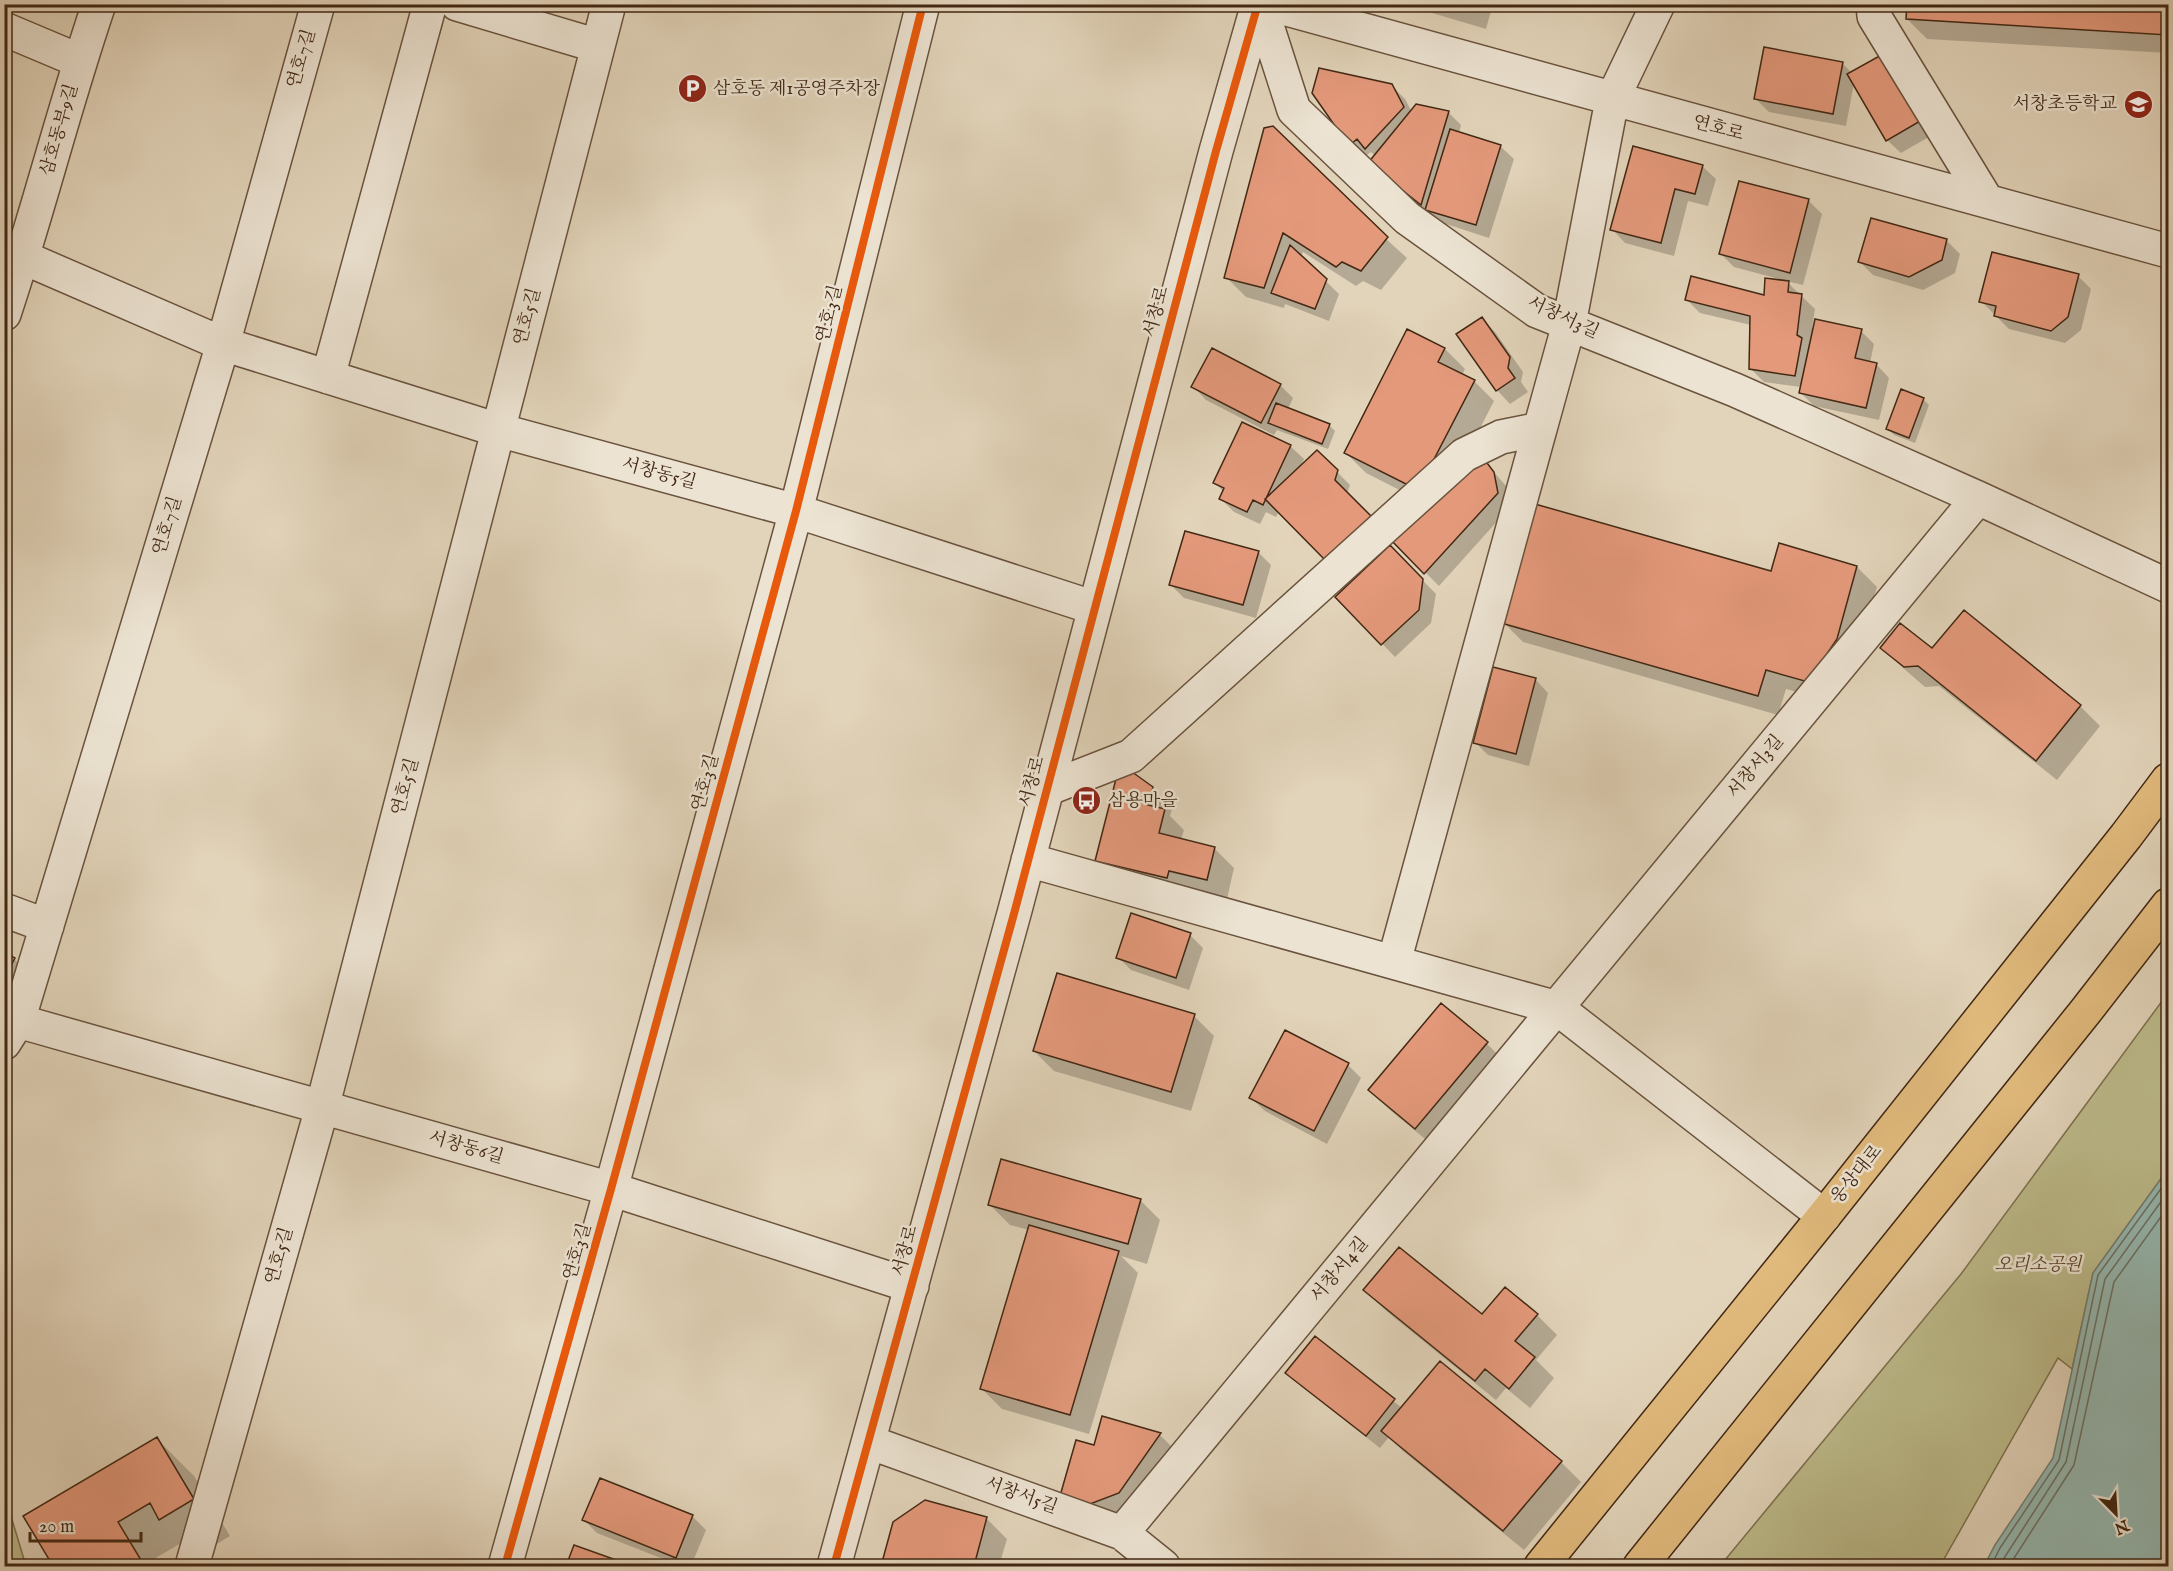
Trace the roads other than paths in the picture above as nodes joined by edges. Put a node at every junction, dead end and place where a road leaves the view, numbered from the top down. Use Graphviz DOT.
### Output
graph roads {
  1 [pos="99,4"];
  2 [pos="318,4"];
  3 [pos="430,4"];
  4 [pos="457,4"];
  5 [pos="609,4"];
  6 [pos="923,4"];
  7 [pos="1259,4"];
  8 [pos="1269,4"];
  9 [pos="1658,4"];
  10 [pos="1873,4"];
  11 [pos="4,28"];
  12 [pos="598,46"];
  13 [pos="80,61"];
  14 [pos="1612,100"];
  15 [pos="1987,201"];
  16 [pos="2169,251"];
  17 [pos="14,253"];
  18 [pos="4,314"];
  19 [pos="1569,324"];
  20 [pos="223,344"];
  21 [pos="328,377"];
  22 [pos="1540,429"];
  23 [pos="498,430"];
  24 [pos="1978,498"];
  25 [pos="796,511"];
  26 [pos="2169,586"];
  27 [pos="1095,608"];
  28 [pos="2169,780"];
  29 [pos="1047,789"];
  30 [pos="1028,860"];
  31 [pos="2169,905"];
  32 [pos="4,910"];
  33 [pos="47,926"];
  34 [pos="1394,962"];
  35 [pos="1557,1008"];
  36 [pos="11,1032"];
  37 [pos="322,1108"];
  38 [pos="611,1189"];
  39 [pos="1824,1216"];
  40 [pos="912,1286"];
  41 [pos="869,1442"];
  42 [pos="1122,1533"];
  43 [pos="192,1566"];
  44 [pos="505,1566"];
  45 [pos="834,1566"];
  46 [pos="1164,1566"];
  47 [pos="1540,1566"];
  48 [pos="1640,1566"];
  1 -- 13 [label="street, 삼호동부9길"];
  2 -- 20 [label="street, 연호7길"];
  3 -- 21 [label="street"];
  4 -- 12 [label="street"];
  5 -- 12 [label="street, 연호5길"];
  6 -- 25 [label="street, 연호3길"];
  7 -- 19 [label="street, 서창서3길"];
  7 -- 27 [label="street, 서창로"];
  8 -- 14 [label="street, 연호로"];
  9 -- 14 [label="street"];
  10 -- 15 [label="street"];
  11 -- 13 [label="street"];
  12 -- 23 [label="street, 연호5길"];
  13 -- 17 [label="street, 삼호동부9길"];
  14 -- 15 [label="street, 연호로"];
  14 -- 19 [label="street"];
  15 -- 16 [label="street, 연호로"];
  17 -- 18 [label="street, 삼호동부9길"];
  17 -- 20 [label="street"];
  19 -- 22 [label="street"];
  19 -- 24 [label="street, 서창서3길"];
  20 -- 21 [label="street, 서창동5길"];
  20 -- 33 [label="street, 연호7길"];
  21 -- 23 [label="street, 서창동5길"];
  22 -- 29 [label="street"];
  22 -- 34 [label="street"];
  23 -- 25 [label="street, 서창동5길"];
  23 -- 37 [label="street, 연호5길"];
  24 -- 26 [label="street, 서창서3길"];
  24 -- 35 [label="street, 서창서3길"];
  25 -- 27 [label="street, 서창동5길"];
  25 -- 38 [label="street, 연호3길"];
  27 -- 29 [label="street, 서창로"];
  28 -- 39 [label="main road, 웅상대로"];
  29 -- 30 [label="street, 서창로"];
  30 -- 34 [label="street"];
  30 -- 40 [label="street, 서창로"];
  31 -- 48 [label="main road"];
  32 -- 33 [label="street"];
  33 -- 36 [label="street, 연호7길"];
  34 -- 35 [label="street"];
  35 -- 39 [label="street"];
  35 -- 42 [label="street, 서창서4길"];
  36 -- 37 [label="street, 서창동6길"];
  37 -- 38 [label="street, 서창동6길"];
  37 -- 43 [label="street, 연호5길"];
  38 -- 40 [label="street, 서창동6길"];
  38 -- 44 [label="street, 연호3길"];
  39 -- 47 [label="main road, 웅상대로"];
  40 -- 41 [label="street, 서창로"];
  41 -- 42 [label="street, 서창서5길"];
  41 -- 45 [label="street, 서창로"];
  42 -- 46 [label="street, 서창서5길"];
}
